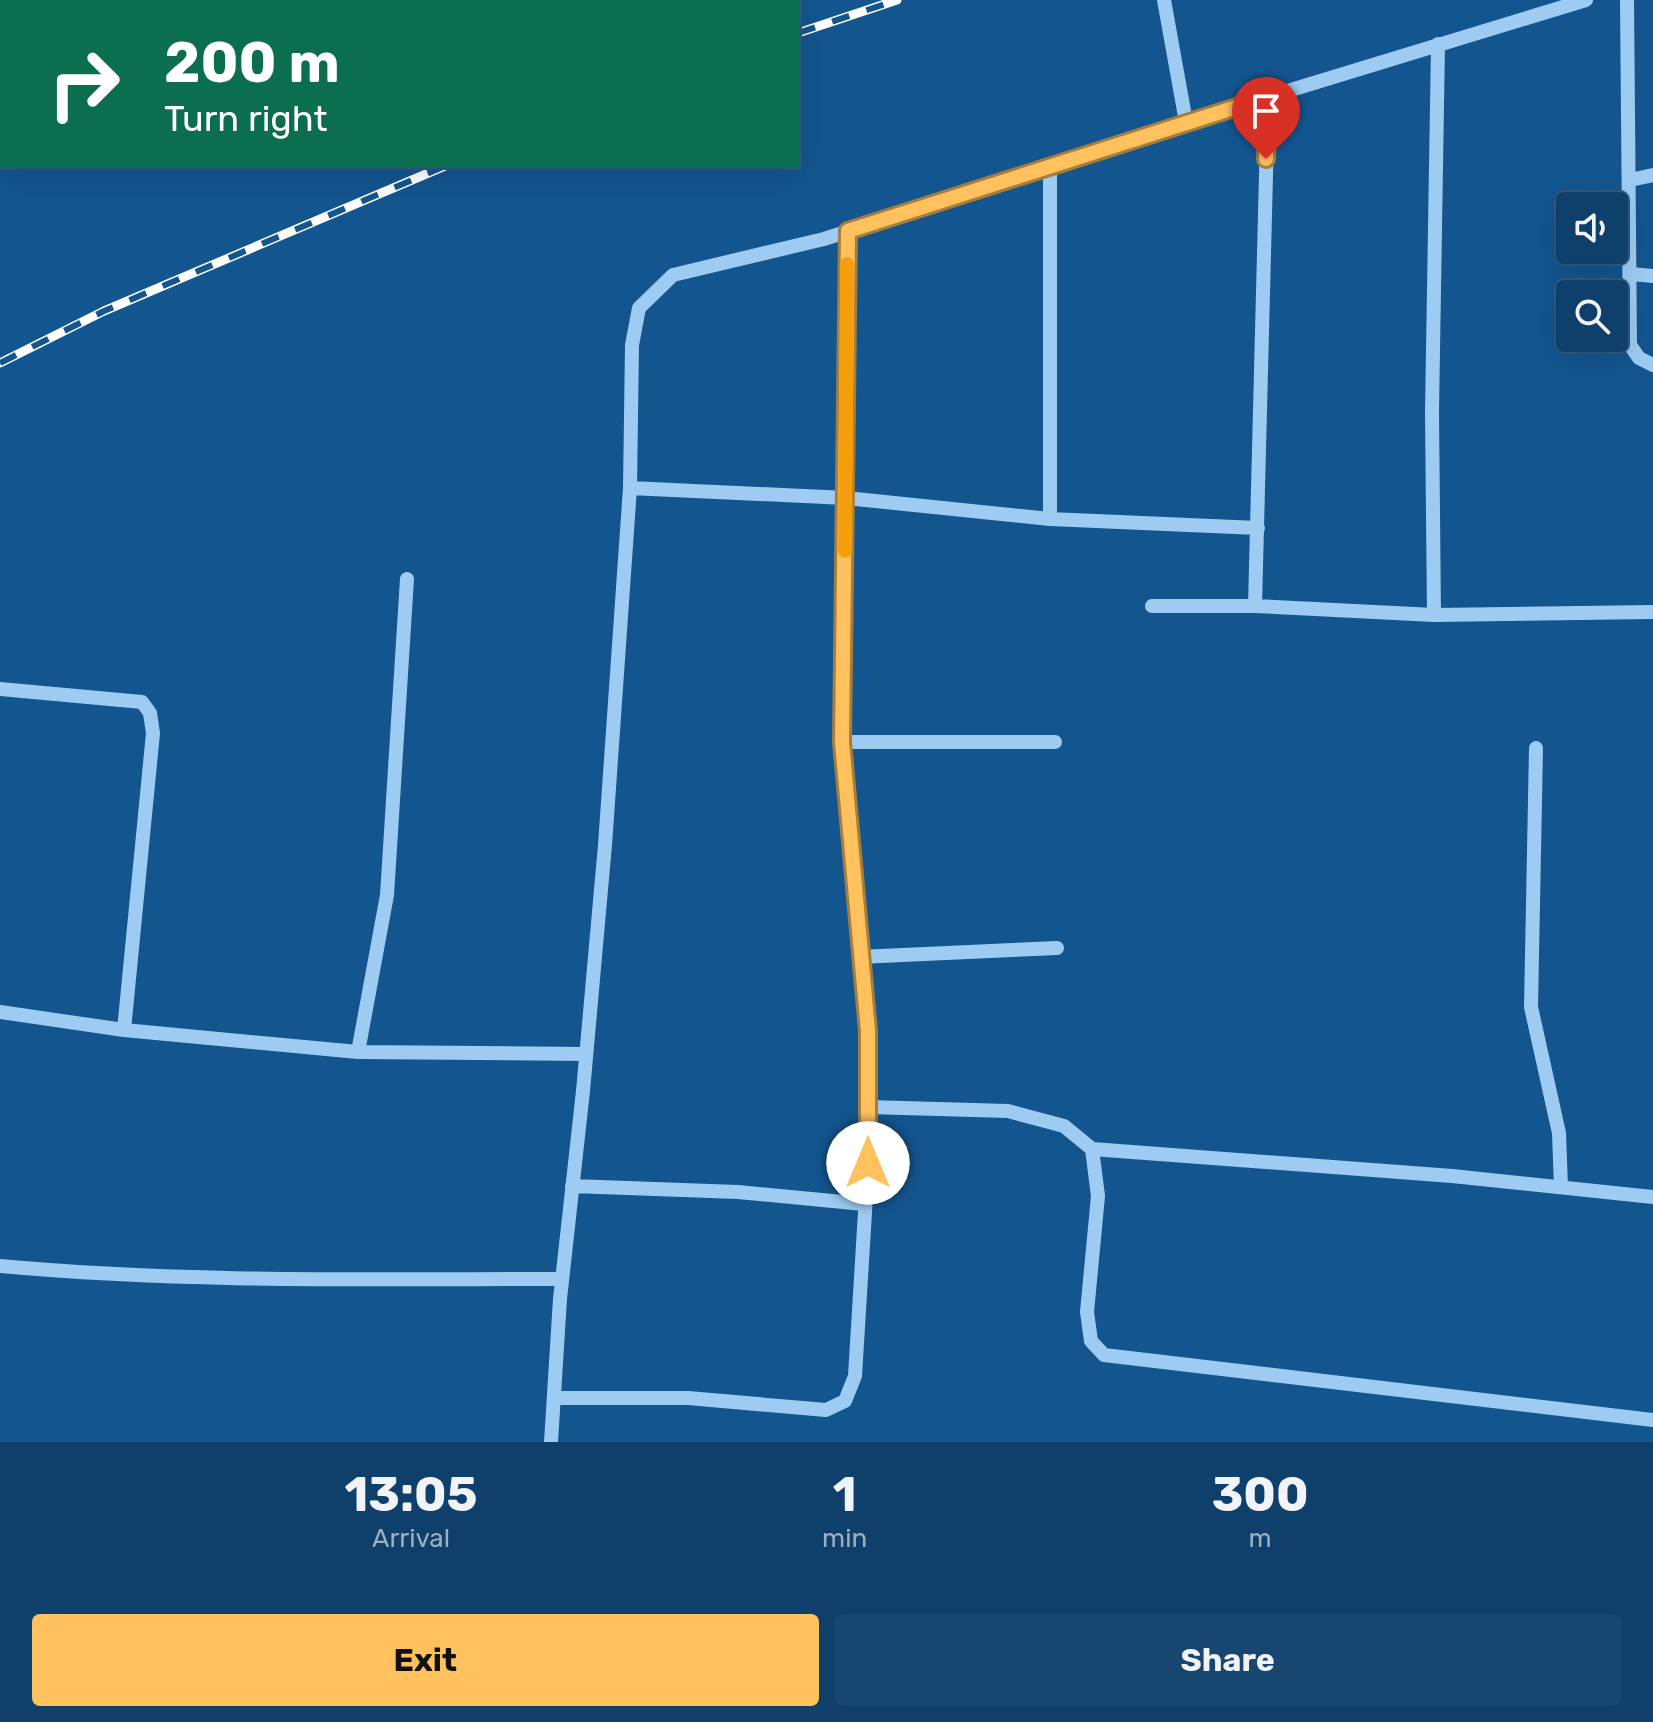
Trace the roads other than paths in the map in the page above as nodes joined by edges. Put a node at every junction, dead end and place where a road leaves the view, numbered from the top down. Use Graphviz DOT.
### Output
graph roads {
  1 [pos="1164,0"];
  2 [pos="1586,0"];
  3 [pos="1627,0"];
  4 [pos="1438,44"];
  5 [pos="1268,97"];
  6 [pos="1186,122"];
  7 [pos="1050,167"];
  8 [pos="1653,175"];
  9 [pos="1630,180"];
  10 [pos="848,231"];
  11 [pos="1631,274"];
  12 [pos="1653,276"];
  13 [pos="1653,365"];
  14 [pos="630,488"];
  15 [pos="846,498"];
  16 [pos="1050,519"];
  17 [pos="1258,528"];
  18 [pos="407,579"];
  19 [pos="1152,606"];
  20 [pos="1255,606"];
  21 [pos="1653,612"];
  22 [pos="1434,615"];
  23 [pos="0,689"];
  24 [pos="842,742"];
  25 [pos="1055,742"];
  26 [pos="1536,748"];
  27 [pos="1057,948"];
  28 [pos="859,957"];
  29 [pos="0,1012"];
  30 [pos="124,1030"];
  31 [pos="358,1052"];
  32 [pos="586,1054"];
  33 [pos="868,1107"];
  34 [pos="1092,1149"];
  35 [pos="572,1186"];
  36 [pos="1561,1187"];
  37 [pos="1653,1197"];
  38 [pos="864,1204"];
  39 [pos="0,1266"];
  40 [pos="562,1279"];
  41 [pos="554,1398"];
  42 [pos="1653,1420"];
  43 [pos="551,1442"];
  1 -- 6 [label="street"];
  2 -- 4 [label="street"];
  3 -- 9 [label="street"];
  4 -- 5 [label="street"];
  4 -- 22 [label="street"];
  5 -- 6 [label="street"];
  5 -- 17 [label="street"];
  6 -- 7 [label="street"];
  7 -- 10 [label="street"];
  7 -- 16 [label="street"];
  8 -- 9 [label="street"];
  9 -- 11 [label="street"];
  10 -- 14 [label="street"];
  10 -- 15 [label="street"];
  11 -- 12 [label="street"];
  11 -- 13 [label="street"];
  14 -- 15 [label="street"];
  14 -- 32 [label="street"];
  15 -- 16 [label="street"];
  15 -- 24 [label="street"];
  16 -- 17 [label="street"];
  17 -- 20 [label="street"];
  18 -- 31 [label="street"];
  19 -- 20 [label="street"];
  20 -- 22 [label="street"];
  21 -- 22 [label="street"];
  23 -- 30 [label="street"];
  24 -- 25 [label="street"];
  24 -- 28 [label="street"];
  26 -- 36 [label="street"];
  27 -- 28 [label="street"];
  28 -- 33 [label="street"];
  29 -- 30 [label="street"];
  30 -- 31 [label="street"];
  31 -- 32 [label="street"];
  32 -- 35 [label="street"];
  33 -- 34 [label="street"];
  33 -- 38 [label="street"];
  34 -- 36 [label="street"];
  34 -- 42 [label="street"];
  35 -- 38 [label="street"];
  35 -- 40 [label="street"];
  36 -- 37 [label="street"];
  38 -- 41 [label="street"];
  39 -- 40 [label="street"];
  40 -- 41 [label="street"];
  41 -- 43 [label="street"];
}
